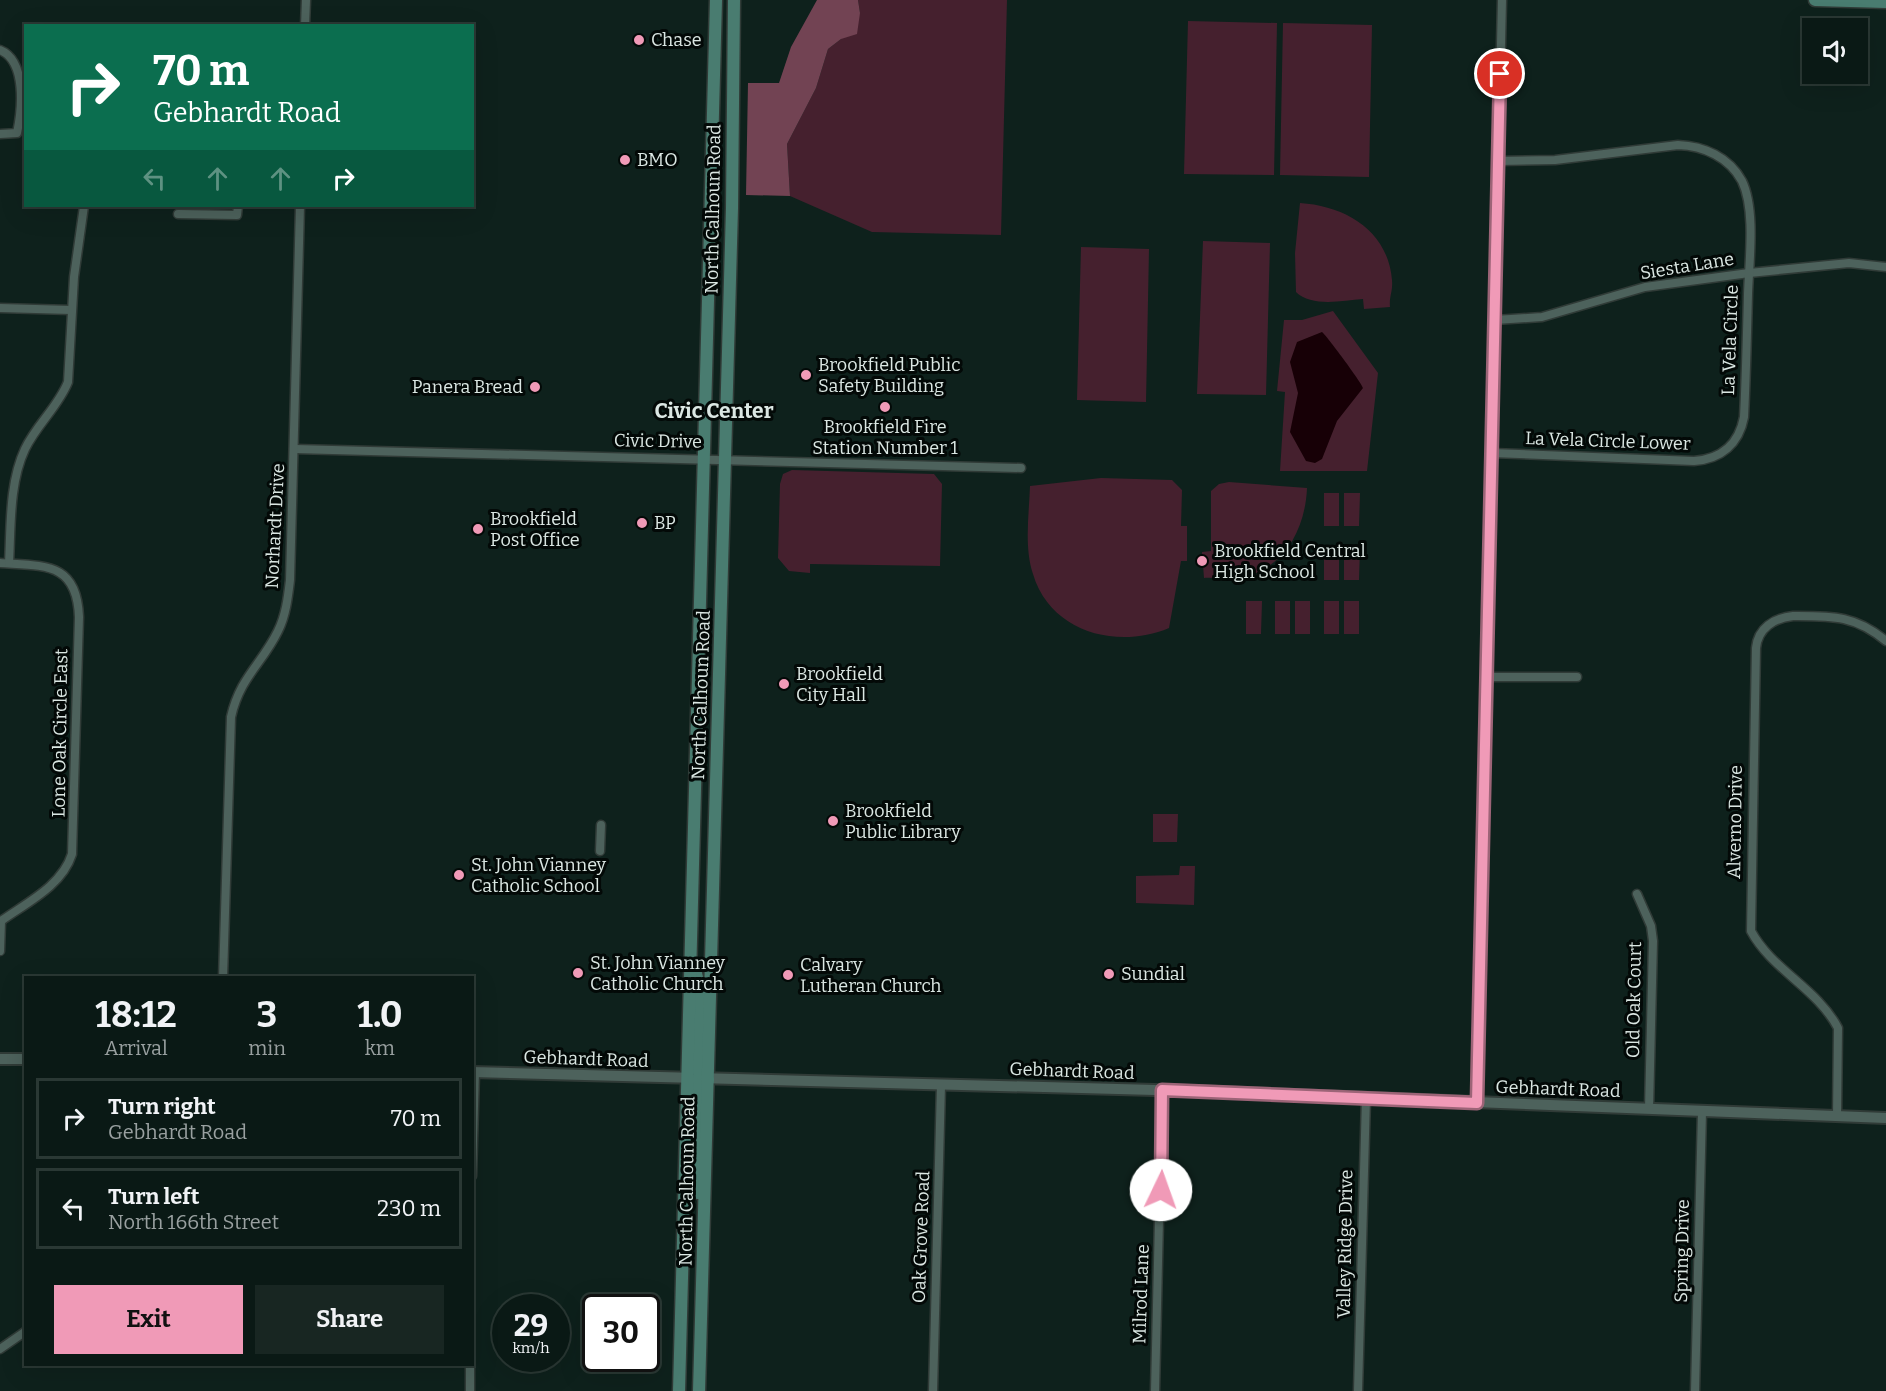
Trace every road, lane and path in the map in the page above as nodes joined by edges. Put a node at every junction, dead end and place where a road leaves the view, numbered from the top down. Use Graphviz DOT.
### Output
graph roads {
  1 [pos="306,0"];
  2 [pos="716,0"];
  3 [pos="1502,0"];
  4 [pos="1815,0"];
  5 [pos="735,2"];
  6 [pos="1886,2"];
  7 [pos="306,24"];
  8 [pos="0,50"];
  9 [pos="21,134"];
  10 [pos="0,135"];
  11 [pos="1498,161"];
  12 [pos="84,207"];
  13 [pos="238,207"];
  14 [pos="300,207"];
  15 [pos="178,214"];
  16 [pos="1886,267"];
  17 [pos="1749,273"];
  18 [pos="0,308"];
  19 [pos="71,310"];
  20 [pos="1495,320"];
  21 [pos="295,449"];
  22 [pos="1492,453"];
  23 [pos="1723,454"];
  24 [pos="703,458"];
  25 [pos="725,459"];
  26 [pos="1021,468"];
  27 [pos="5,563"];
  28 [pos="1886,641"];
  29 [pos="1487,677"];
  30 [pos="1577,677"];
  31 [pos="601,825"];
  32 [pos="600,851"];
  33 [pos="1637,894"];
  34 [pos="0,921"];
  35 [pos="0,951"];
  36 [pos="690,953"];
  37 [pos="223,976"];
  38 [pos="0,1059"];
  39 [pos="24,1059"];
  40 [pos="474,1072"];
  41 [pos="688,1078"];
  42 [pos="708,1080"];
  43 [pos="941,1085"];
  44 [pos="1162,1090"];
  45 [pos="1366,1098"];
  46 [pos="1477,1103"];
  47 [pos="1648,1109"];
  48 [pos="1702,1112"];
  49 [pos="1838,1117"];
  50 [pos="1886,1118"];
  51 [pos="704,1236"];
  52 [pos="24,1332"];
  53 [pos="0,1349"];
  54 [pos="470,1366"];
  55 [pos="471,1391"];
  56 [pos="679,1391"];
  57 [pos="699,1391"];
  58 [pos="933,1391"];
  59 [pos="1155,1391"];
  60 [pos="1358,1391"];
  61 [pos="1695,1391"];
  1 -- 7 [label="street"];
  2 -- 24 [label="main road, North Calhoun Road"];
  3 -- 11 [label="street"];
  4 -- 6 [label="main road"];
  5 -- 25 [label="main road, North Calhoun Road"];
  8 -- 9 [label="street"];
  9 -- 10 [label="street"];
  11 -- 17 [label="street, La Vela Circle"];
  11 -- 20 [label="street"];
  12 -- 19 [label="street"];
  13 -- 15 [label="street"];
  14 -- 21 [label="street, Norhardt Drive"];
  16 -- 17 [label="street, Siesta Lane"];
  17 -- 20 [label="street, Siesta Lane"];
  17 -- 23 [label="street, La Vela Circle"];
  18 -- 19 [label="street"];
  19 -- 27 [label="street"];
  20 -- 22 [label="street"];
  21 -- 24 [label="street, Civic Drive"];
  21 -- 37 [label="street, Norhardt Drive"];
  22 -- 23 [label="street, La Vela Circle Lower"];
  22 -- 29 [label="street"];
  24 -- 25 [label="street, Civic Drive"];
  24 -- 36 [label="main road, North Calhoun Road"];
  25 -- 26 [label="street, Civic Drive"];
  25 -- 42 [label="main road, North Calhoun Road"];
  27 -- 34 [label="street, Lone Oak Circle East"];
  28 -- 49 [label="street, Alverno Drive"];
  29 -- 30 [label="street"];
  29 -- 46 [label="street"];
  31 -- 32 [label="street"];
  33 -- 47 [label="street, Old Oak Court"];
  34 -- 35 [label="street"];
  36 -- 41 [label="main road, North Calhoun Road"];
  36 -- 42 [label="main road"];
  38 -- 39 [label="street"];
  40 -- 41 [label="street, Gebhardt Road"];
  41 -- 42 [label="street, Gebhardt Road"];
  41 -- 51 [label="main road"];
  41 -- 56 [label="main road, North Calhoun Road"];
  42 -- 43 [label="street, Gebhardt Road"];
  42 -- 51 [label="main road, North Calhoun Road"];
  43 -- 44 [label="street, Gebhardt Road"];
  43 -- 58 [label="street, Oak Grove Road"];
  44 -- 45 [label="street, Gebhardt Road"];
  44 -- 59 [label="street, Milrod Lane"];
  45 -- 46 [label="street, Gebhardt Road"];
  45 -- 60 [label="street, Valley Ridge Drive"];
  46 -- 47 [label="street, Gebhardt Road"];
  47 -- 48 [label="street, Gebhardt Road"];
  48 -- 49 [label="street, Gebhardt Road"];
  48 -- 61 [label="street, Spring Drive"];
  49 -- 50 [label="street, Gebhardt Road"];
  51 -- 57 [label="main road, North Calhoun Road"];
  52 -- 53 [label="street"];
  54 -- 55 [label="street"];
}
